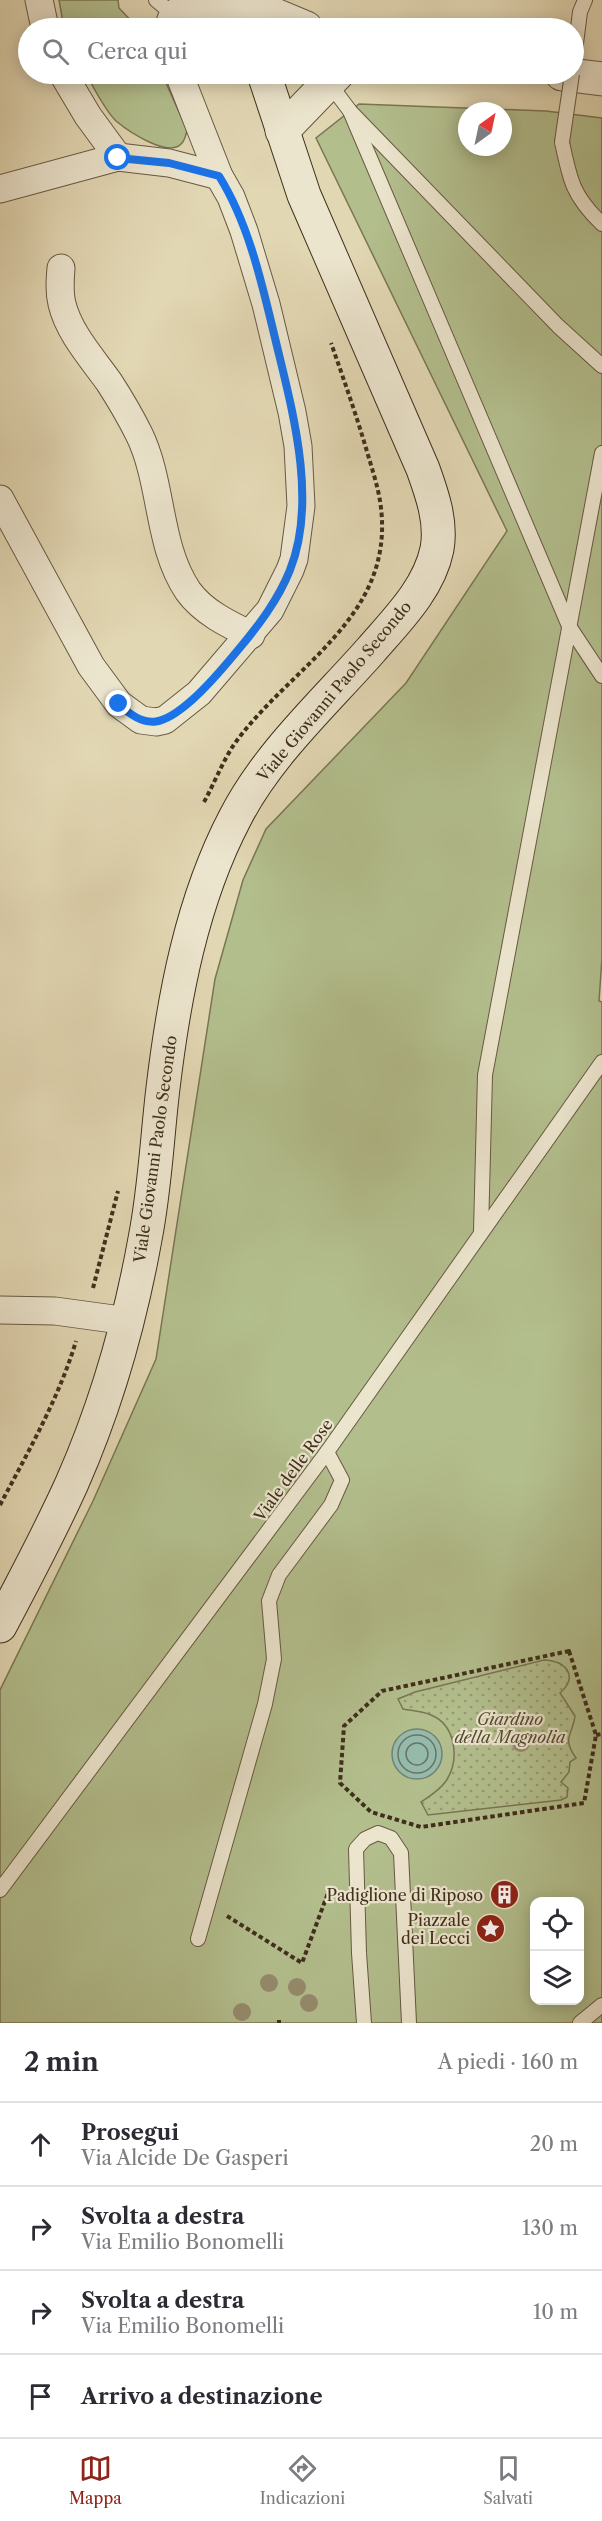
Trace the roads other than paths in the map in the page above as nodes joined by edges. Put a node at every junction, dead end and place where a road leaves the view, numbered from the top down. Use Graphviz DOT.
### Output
graph roads {
  1 [pos="39,0"];
  2 [pos="252,11"];
  3 [pos="166,14"];
  4 [pos="43,18"];
  5 [pos="274,18"];
  6 [pos="584,77"];
  7 [pos="602,79"];
  8 [pos="69,84"];
  9 [pos="183,84"];
  10 [pos="267,84"];
  11 [pos="327,84"];
  12 [pos="336,84"];
  13 [pos="571,84"];
  14 [pos="350,111"];
  15 [pos="282,131"];
  16 [pos="118,158"];
  17 [pos="219,176"];
  18 [pos="0,189"];
  19 [pos="602,224"];
  20 [pos="61,268"];
  21 [pos="602,366"];
  22 [pos="602,453"];
  23 [pos="0,499"];
  24 [pos="569,626"];
  25 [pos="251,635"];
  26 [pos="602,676"];
  27 [pos="602,1062"];
  28 [pos="481,1232"];
  29 [pos="0,1310"];
  30 [pos="128,1321"];
  31 [pos="327,1452"];
  32 [pos="0,1626"];
  33 [pos="0,1890"];
  34 [pos="198,1939"];
  35 [pos="602,2005"];
  36 [pos="364,2023"];
  37 [pos="408,2023"];
  38 [pos="580,2023"];
  1 -- 4 [label="street"];
  2 -- 3 [label="street"];
  2 -- 5 [label="main road"];
  6 -- 7 [label="main road"];
  8 -- 16 [label="street"];
  9 -- 17 [label="street"];
  10 -- 15 [label="main road, Viale Giovanni Paolo Secondo"];
  11 -- 15 [label="main road"];
  12 -- 14 [label="lane"];
  13 -- 19 [label="lane, bridge"];
  14 -- 21 [label="lane"];
  14 -- 24 [label="lane"];
  15 -- 30 [label="main road, Viale Giovanni Paolo Secondo"];
  16 -- 17 [label="street"];
  16 -- 18 [label="street"];
  17 -- 25 [label="street"];
  20 -- 25 [label="street"];
  22 -- 24 [label="lane"];
  23 -- 25 [label="street"];
  24 -- 26 [label="lane"];
  24 -- 28 [label="lane"];
  27 -- 28 [label="lane, Viale delle Rose"];
  28 -- 31 [label="lane, Viale delle Rose"];
  29 -- 30 [label="street"];
  30 -- 32 [label="main road, Viale Giovanni Paolo Secondo"];
  31 -- 33 [label="lane, Viale delle Rose"];
  31 -- 34 [label="lane"];
  35 -- 38 [label="lane"];
  36 -- 37 [label="lane"];
}
